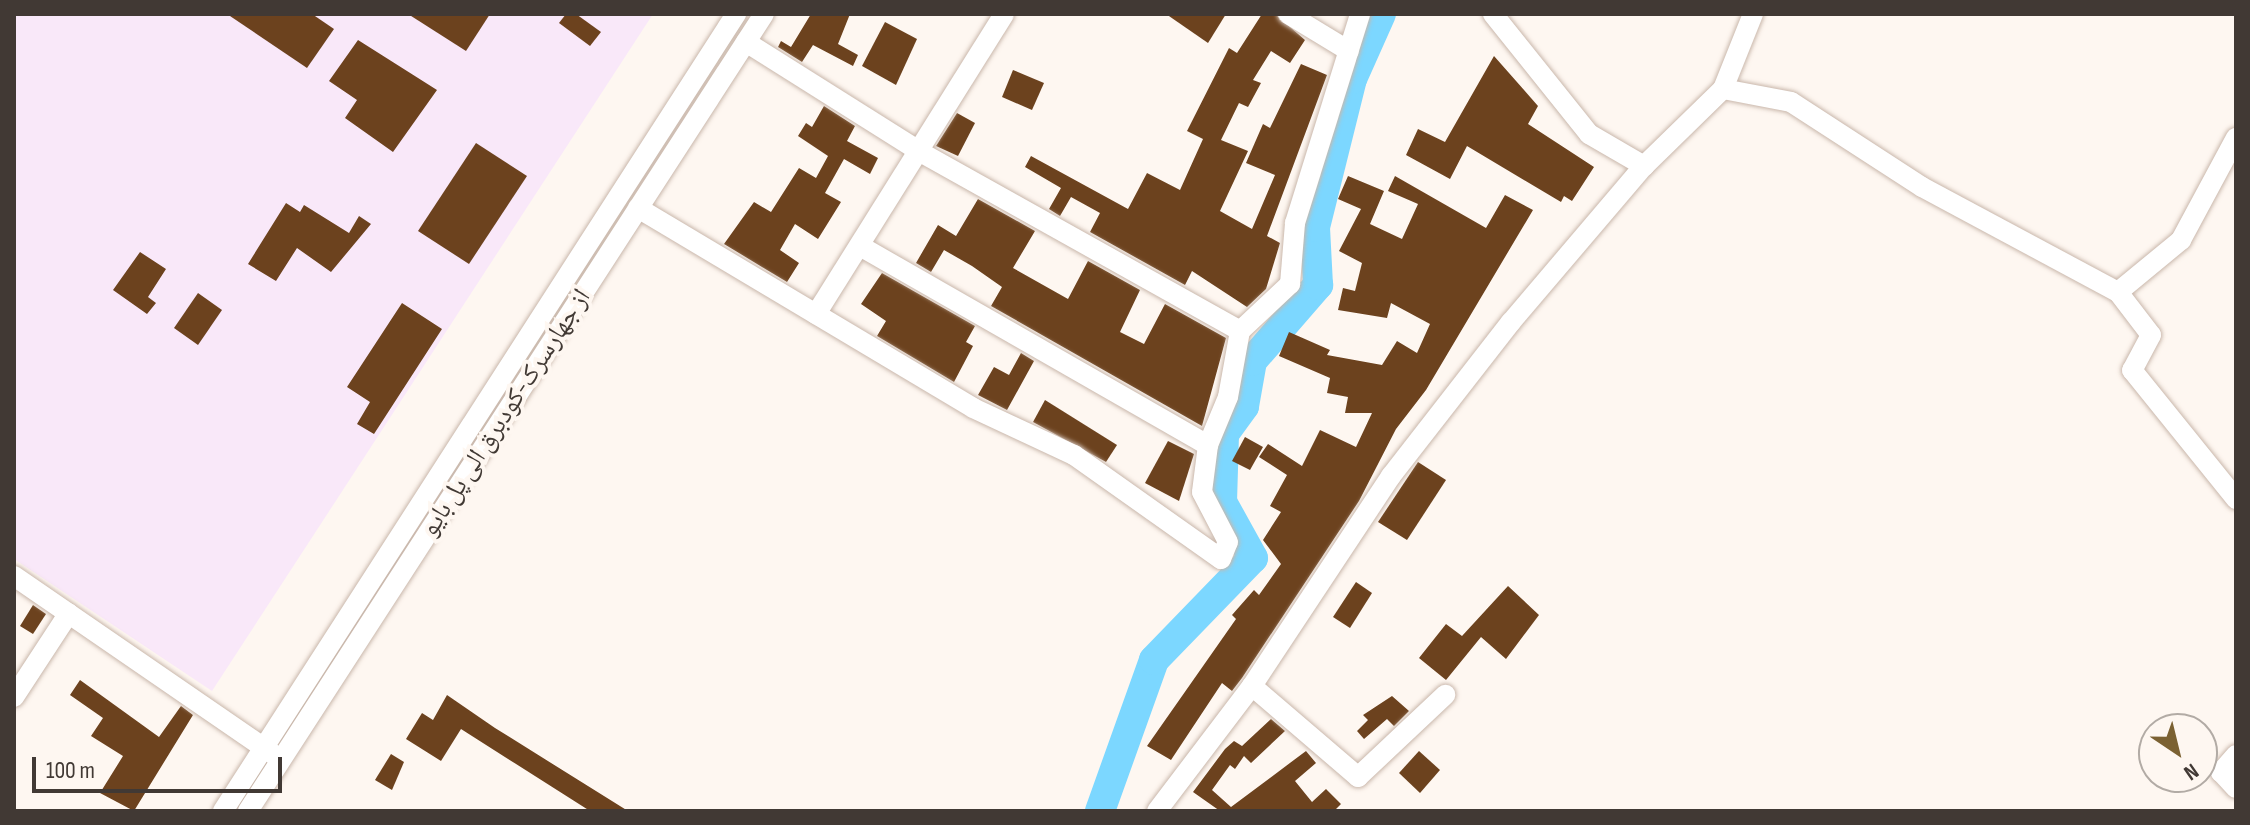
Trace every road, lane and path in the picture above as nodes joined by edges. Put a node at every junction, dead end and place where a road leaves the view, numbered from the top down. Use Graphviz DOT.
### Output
graph roads {
  1 [pos="736,14"];
  2 [pos="764,14"];
  3 [pos="1004,14"];
  4 [pos="1288,14"];
  5 [pos="1360,14"];
  6 [pos="1493,14"];
  7 [pos="1753,14"];
  8 [pos="746,42"];
  9 [pos="1349,51"];
  10 [pos="1723,89"];
  11 [pos="2236,138"];
  12 [pos="922,153"];
  13 [pos="1644,166"];
  14 [pos="638,208"];
  15 [pos="860,246"];
  16 [pos="2118,292"];
  17 [pos="816,314"];
  18 [pos="1240,331"];
  19 [pos="1208,445"];
  20 [pos="2236,499"];
  21 [pos="14,576"];
  22 [pos="69,613"];
  23 [pos="1252,686"];
  24 [pos="1445,695"];
  25 [pos="14,697"];
  26 [pos="264,748"];
  27 [pos="2236,755"];
  28 [pos="281,760"];
  29 [pos="2236,788"];
  30 [pos="223,811"];
  31 [pos="248,811"];
  32 [pos="1157,811"];
  1 -- 26 [label="street, از جهارسرک-کودبرق الی پل بایو"];
  2 -- 8 [label="street, از جهارسرک-کودبرق الی پل بایو"];
  3 -- 12 [label="street"];
  4 -- 9 [label="street"];
  5 -- 9 [label="street"];
  6 -- 13 [label="street"];
  7 -- 10 [label="street"];
  8 -- 12 [label="street"];
  8 -- 14 [label="street, از جهارسرک-کودبرق الی پل بایو"];
  9 -- 18 [label="street"];
  10 -- 13 [label="street"];
  10 -- 16 [label="street"];
  11 -- 16 [label="street"];
  12 -- 15 [label="street"];
  12 -- 18 [label="street"];
  13 -- 23 [label="street"];
  14 -- 17 [label="street"];
  14 -- 28 [label="street, از جهارسرک-کودبرق الی پل بایو"];
  15 -- 17 [label="street"];
  15 -- 19 [label="street"];
  16 -- 20 [label="street"];
  17 -- 19 [label="street"];
  18 -- 19 [label="street"];
  21 -- 22 [label="street"];
  22 -- 25 [label="street"];
  22 -- 26 [label="street"];
  23 -- 24 [label="street"];
  23 -- 32 [label="street"];
  26 -- 28 [label="street"];
  26 -- 30 [label="street, از جهارسرک-کودبرق الی پل بایو"];
  27 -- 29 [label="street"];
  28 -- 31 [label="street, از جهارسرک-کودبرق الی پل بایو"];
}
